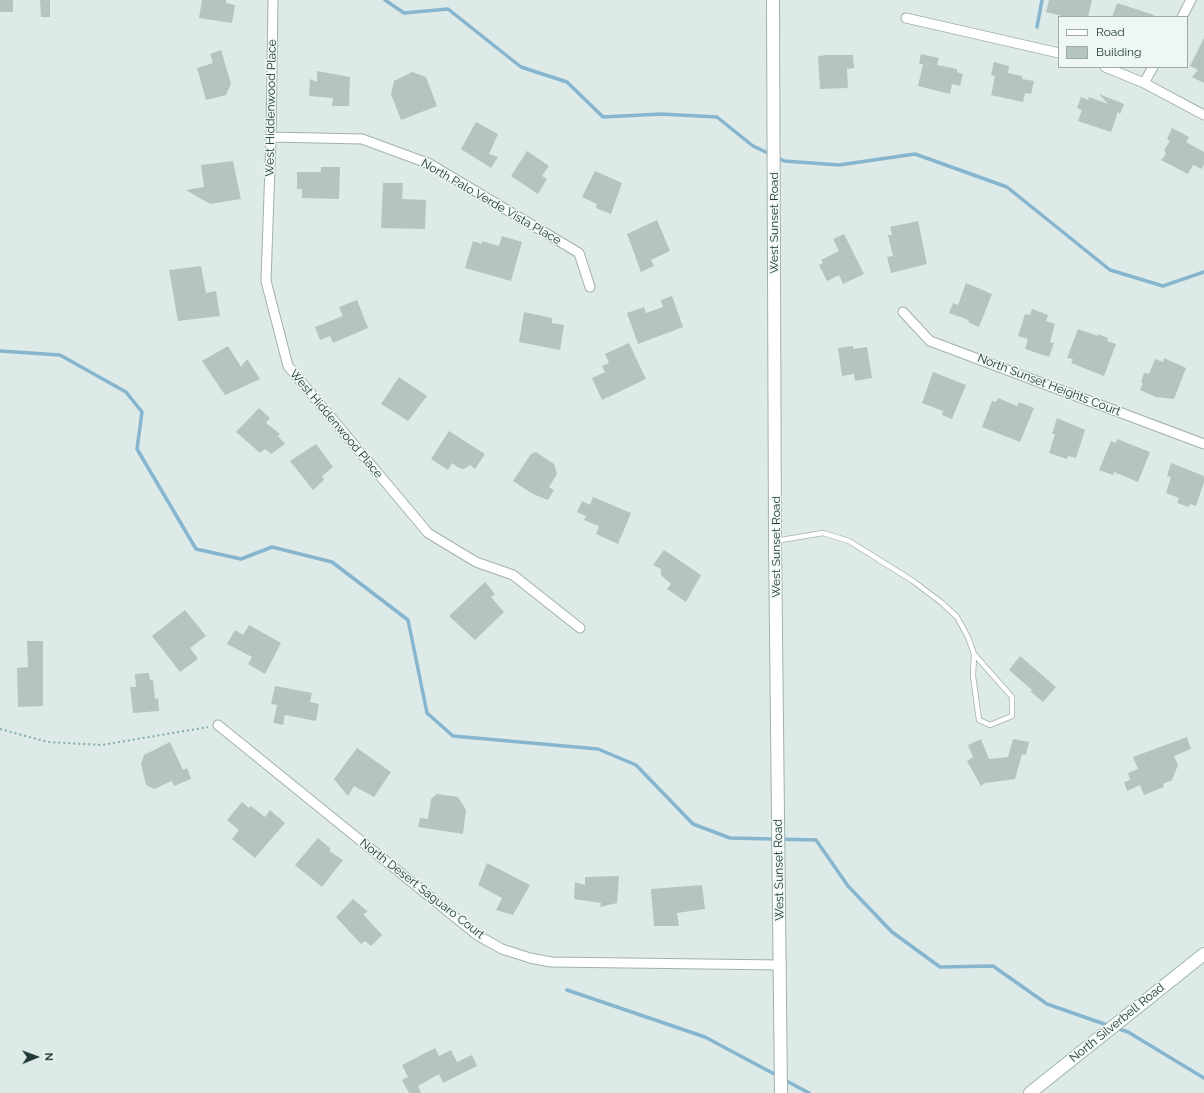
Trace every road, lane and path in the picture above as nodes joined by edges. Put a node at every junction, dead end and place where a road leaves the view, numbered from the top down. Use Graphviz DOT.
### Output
graph roads {
  1 [pos="273,0"];
  2 [pos="773,0"];
  3 [pos="1191,0"];
  4 [pos="1183,16"];
  5 [pos="906,18"];
  6 [pos="1058,53"];
  7 [pos="1107,68"];
  8 [pos="1152,68"];
  9 [pos="1144,83"];
  10 [pos="1204,115"];
  11 [pos="271,137"];
  12 [pos="590,288"];
  13 [pos="903,312"];
  14 [pos="1204,444"];
  15 [pos="775,541"];
  16 [pos="580,628"];
  17 [pos="974,654"];
  18 [pos="218,725"];
  19 [pos="0,729"];
  20 [pos="1204,954"];
  21 [pos="781,965"];
  22 [pos="781,1093"];
  23 [pos="1030,1093"];
  1 -- 11 [label="street, West Hiddenwood Place"];
  2 -- 15 [label="street, West Sunset Road"];
  3 -- 4 [label="street"];
  5 -- 6 [label="street"];
  7 -- 9 [label="street"];
  8 -- 9 [label="street"];
  9 -- 10 [label="street"];
  11 -- 12 [label="street, North Palo Verde Vista Place"];
  11 -- 16 [label="street, West Hiddenwood Place"];
  13 -- 14 [label="street, North Sunset Heights Court"];
  15 -- 17 [label="lane"];
  15 -- 21 [label="street, West Sunset Road"];
  17 -- 17 [label="lane"];
  18 -- 19 [label="path"];
  18 -- 21 [label="street, North Desert Saguaro Court"];
  20 -- 23 [label="street, North Silverbell Road"];
  21 -- 22 [label="street, West Sunset Road"];
}
